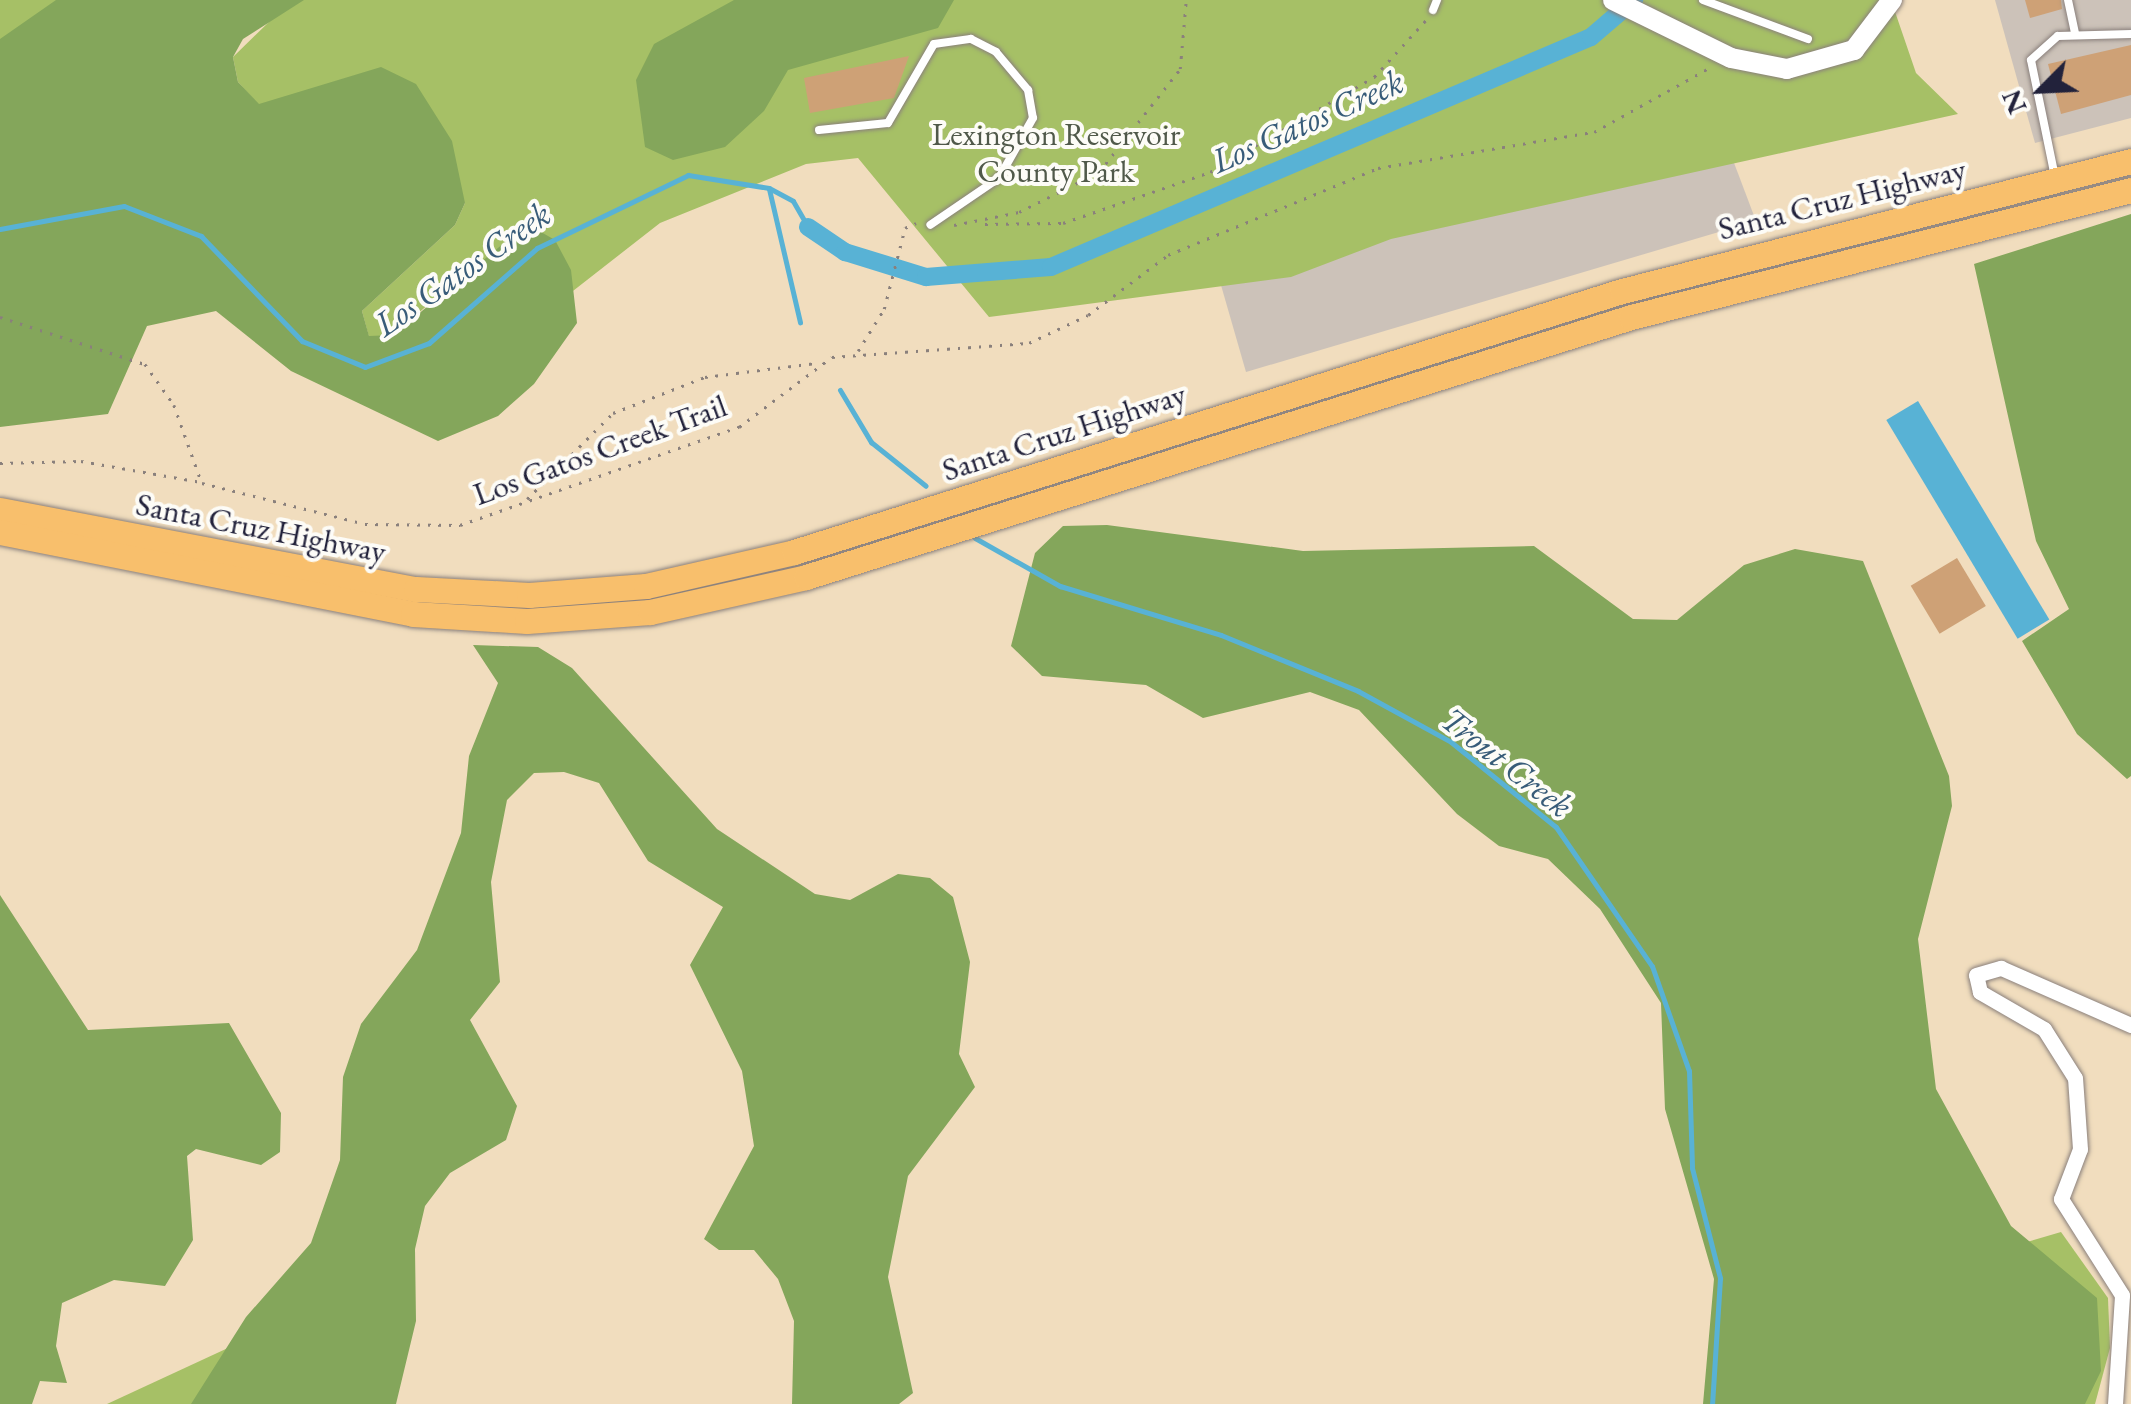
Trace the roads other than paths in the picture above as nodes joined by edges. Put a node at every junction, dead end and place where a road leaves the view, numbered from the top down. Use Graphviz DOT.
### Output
graph roads {
  1 [pos="1436,0"];
  2 [pos="1613,0"];
  3 [pos="1703,0"];
  4 [pos="1892,0"];
  5 [pos="2068,0"];
  6 [pos="1433,10"];
  7 [pos="2074,34"];
  8 [pos="2131,34"];
  9 [pos="1808,39"];
  10 [pos="819,130"];
  11 [pos="2131,161"];
  12 [pos="2055,180"];
  13 [pos="2131,190"];
  14 [pos="930,225"];
  15 [pos="0,510"];
  16 [pos="0,532"];
  17 [pos="2131,1025"];
  18 [pos="2115,1404"];
  1 -- 6 [label="lane"];
  2 -- 4 [label="street"];
  3 -- 9 [label="lane"];
  5 -- 7 [label="lane"];
  7 -- 8 [label="lane"];
  7 -- 12 [label="lane"];
  10 -- 14 [label="lane"];
  11 -- 12 [label="highway, Santa Cruz Highway"];
  12 -- 15 [label="highway, Santa Cruz Highway"];
  13 -- 16 [label="highway, Santa Cruz Highway"];
  17 -- 18 [label="street"];
}
